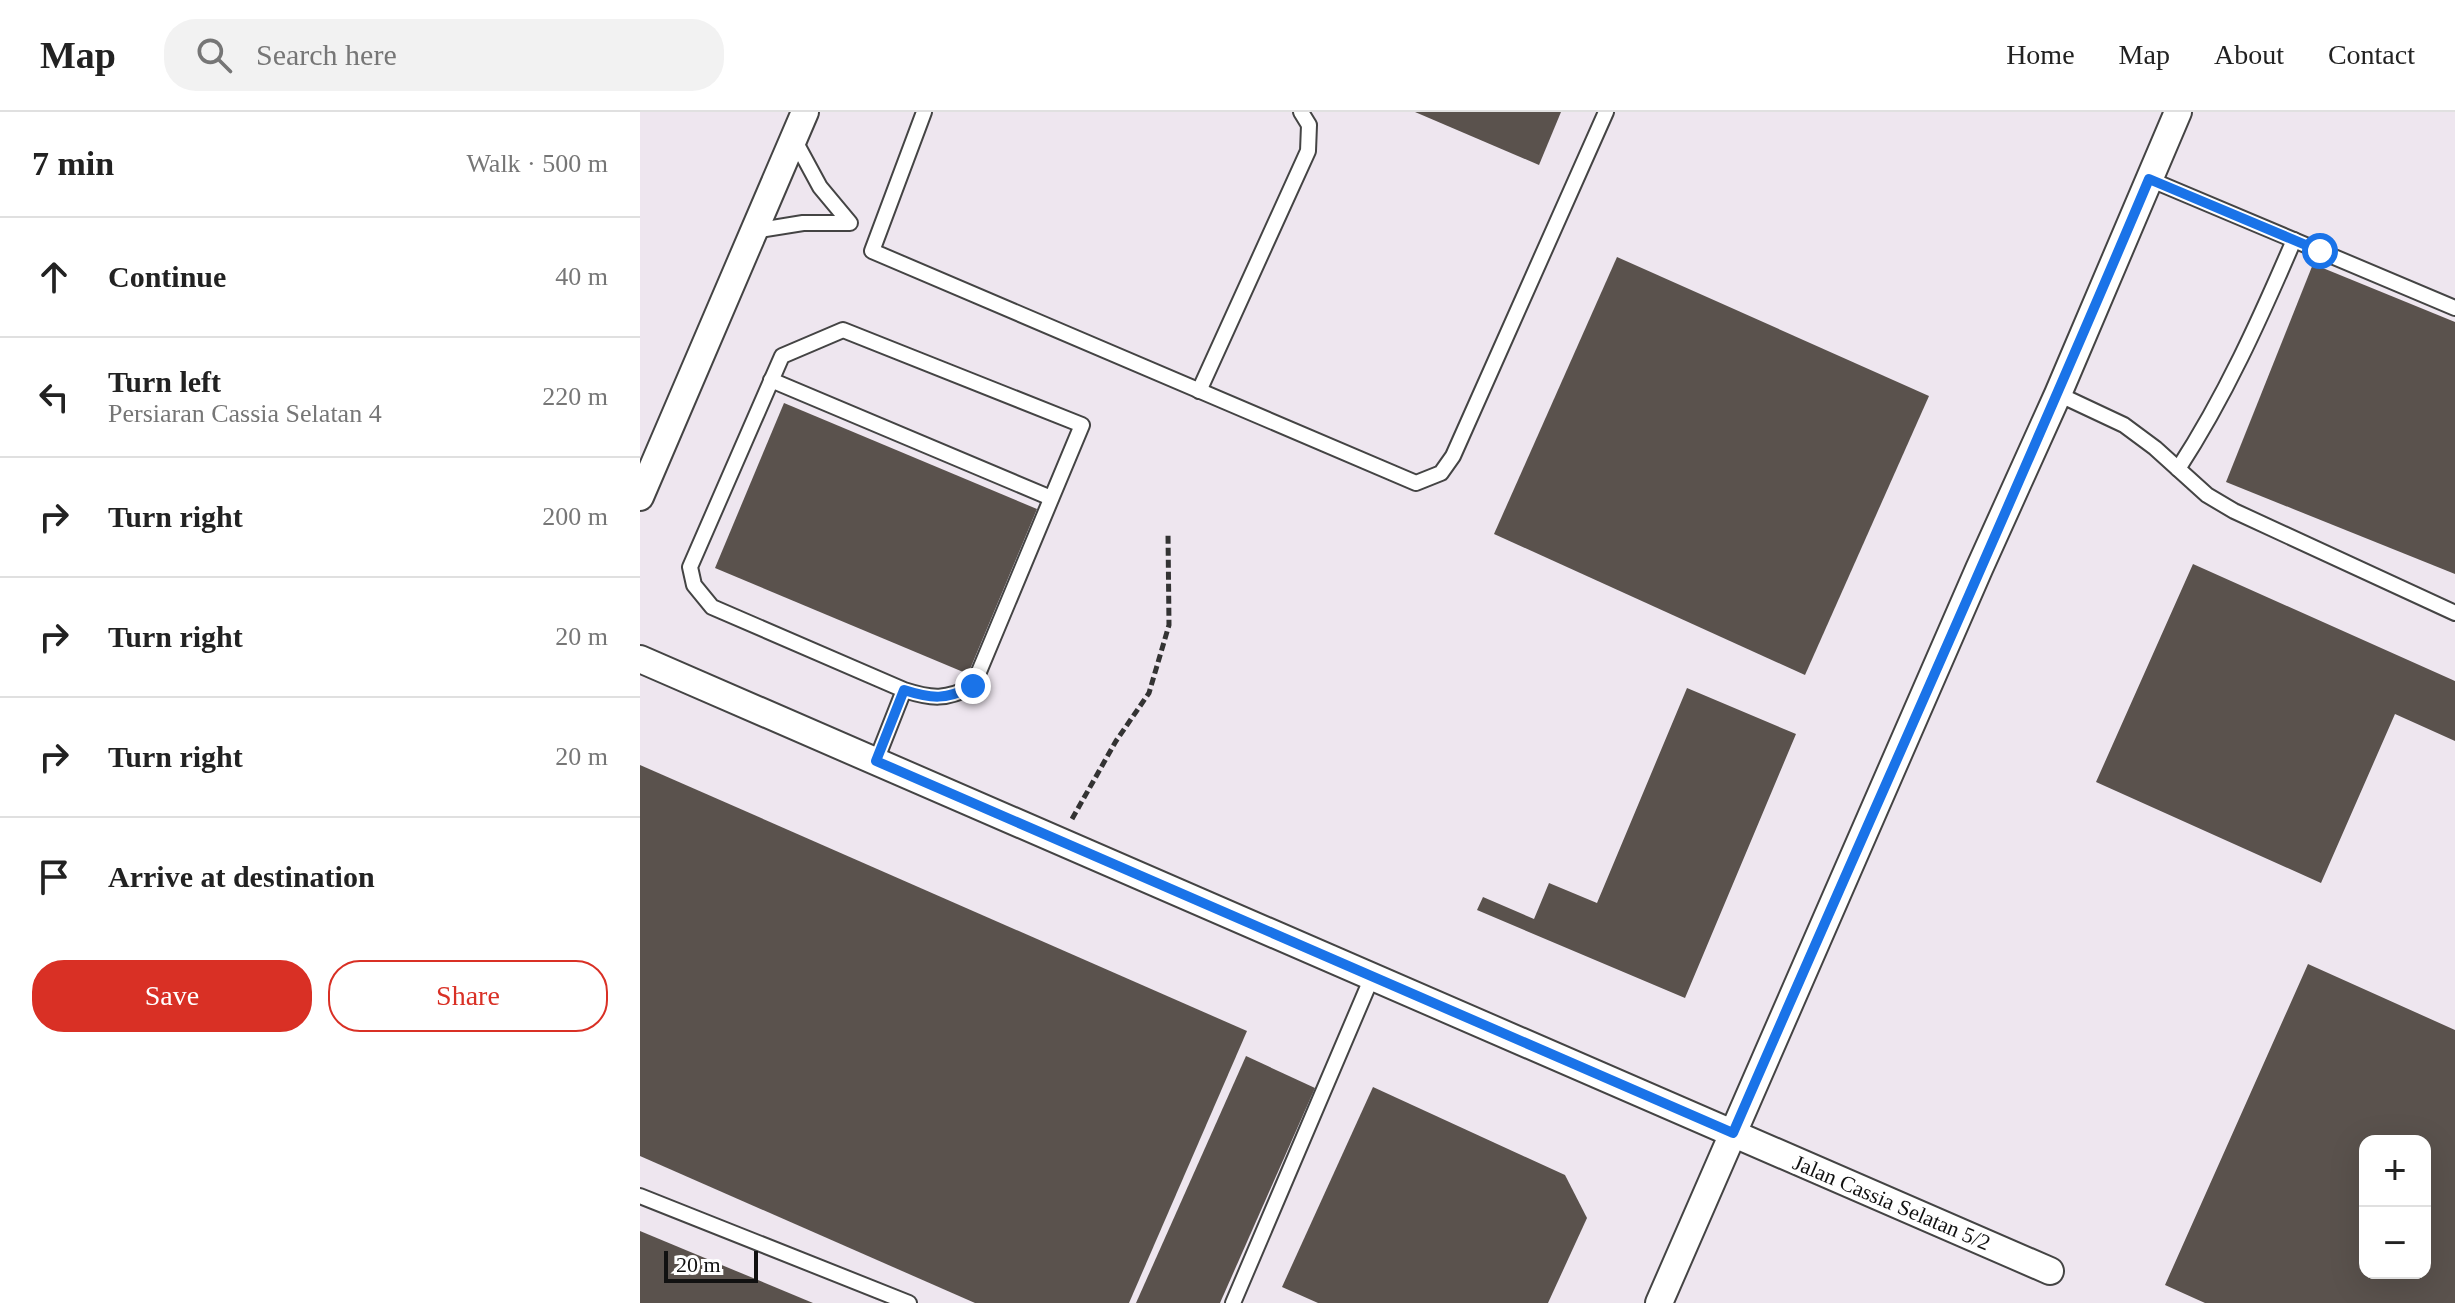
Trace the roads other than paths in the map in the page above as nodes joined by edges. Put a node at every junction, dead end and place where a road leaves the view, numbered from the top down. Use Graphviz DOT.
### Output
graph roads {
  1 [pos="805,112"];
  2 [pos="924,112"];
  3 [pos="1301,112"];
  4 [pos="1606,112"];
  5 [pos="2178,112"];
  6 [pos="793,139"];
  7 [pos="2149,179"];
  8 [pos="850,223"];
  9 [pos="754,231"];
  10 [pos="878,231"];
  11 [pos="2294,240"];
  12 [pos="2455,308"];
  13 [pos="771,380"];
  14 [pos="1199,391"];
  15 [pos="2058,394"];
  16 [pos="2178,469"];
  17 [pos="640,497"];
  18 [pos="1051,498"];
  19 [pos="2455,613"];
  20 [pos="640,659"];
  21 [pos="904,690"];
  22 [pos="876,761"];
  23 [pos="1372,977"];
  24 [pos="1733,1133"];
  25 [pos="640,1196"];
  26 [pos="2050,1271"];
  27 [pos="909,1303"];
  28 [pos="1233,1303"];
  29 [pos="1659,1303"];
  1 -- 6 [label="street"];
  2 -- 10 [label="lane"];
  3 -- 14 [label="lane"];
  4 -- 14 [label="lane"];
  5 -- 7 [label="street"];
  6 -- 8 [label="lane"];
  6 -- 9 [label="street"];
  7 -- 11 [label="lane"];
  7 -- 15 [label="street"];
  8 -- 9 [label="lane"];
  8 -- 10 [label="lane"];
  9 -- 17 [label="street"];
  10 -- 14 [label="lane"];
  11 -- 12 [label="lane"];
  11 -- 16 [label="lane"];
  13 -- 18 [label="lane"];
  13 -- 18 [label="lane"];
  13 -- 21 [label="lane"];
  15 -- 16 [label="lane"];
  15 -- 24 [label="street"];
  16 -- 19 [label="lane"];
  18 -- 21 [label="lane"];
  20 -- 22 [label="street, Jalan Cassia Selatan 5/2"];
  21 -- 22 [label="lane"];
  22 -- 23 [label="street, Jalan Cassia Selatan 5/2"];
  23 -- 24 [label="street, Jalan Cassia Selatan 5/2"];
  23 -- 28 [label="lane"];
  24 -- 26 [label="street, Jalan Cassia Selatan 5/2"];
  24 -- 29 [label="street"];
  25 -- 27 [label="lane"];
}
